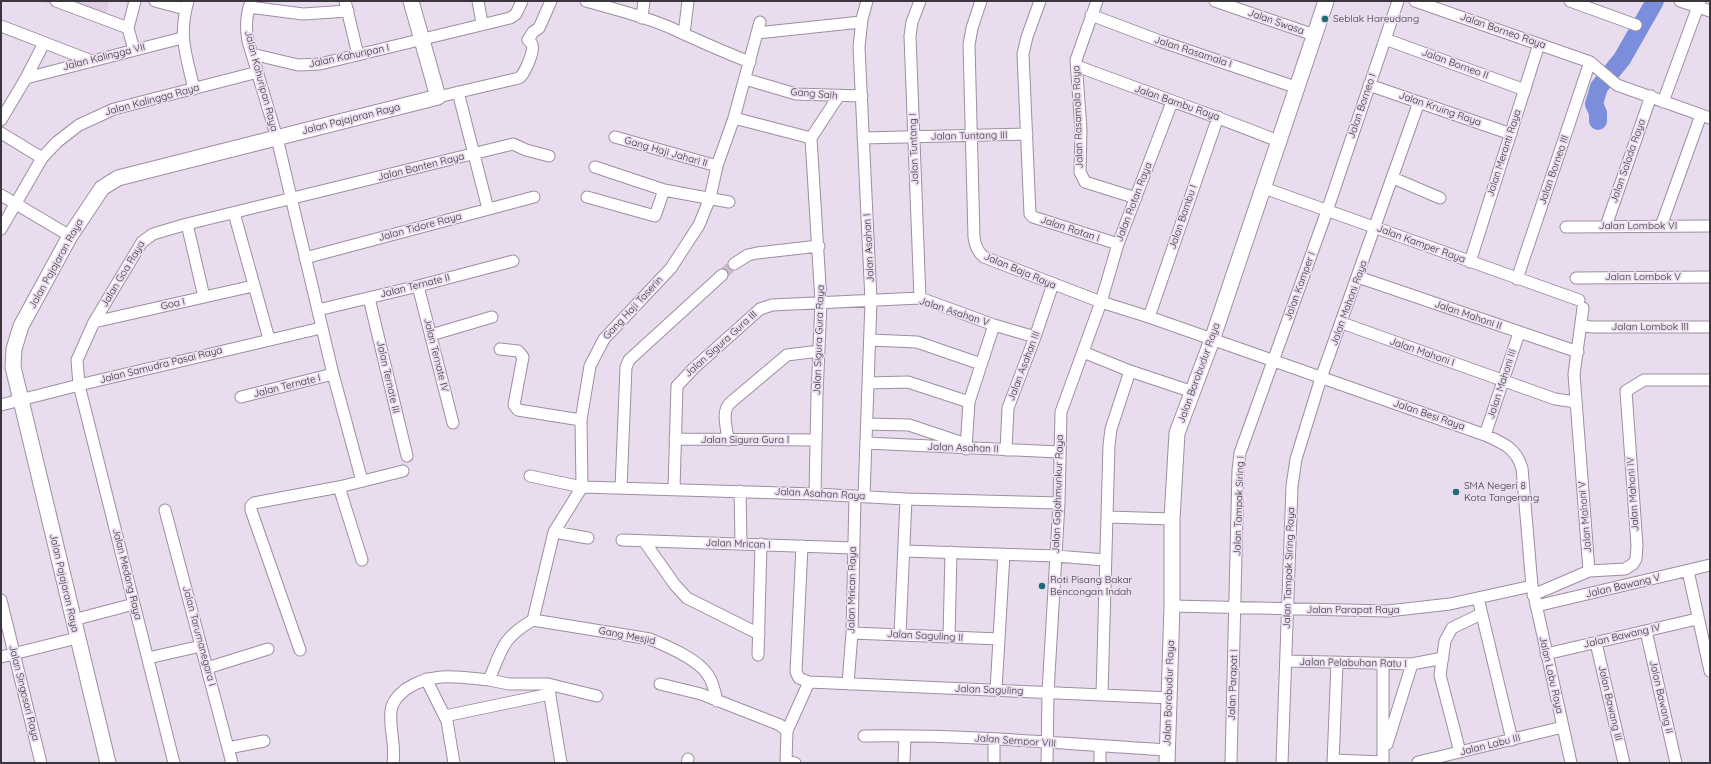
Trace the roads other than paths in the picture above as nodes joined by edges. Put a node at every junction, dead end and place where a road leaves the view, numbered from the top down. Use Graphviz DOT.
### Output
graph roads {
  1 [pos="56,1"];
  2 [pos="134,1"];
  3 [pos="155,1"];
  4 [pos="402,1"];
  5 [pos="411,1"];
  6 [pos="478,1"];
  7 [pos="522,1"];
  8 [pos="551,1"];
  9 [pos="586,1"];
  10 [pos="644,1"];
  11 [pos="688,1"];
  12 [pos="867,1"];
  13 [pos="920,1"];
  14 [pos="981,1"];
  15 [pos="1040,1"];
  16 [pos="1096,1"];
  17 [pos="1215,1"];
  18 [pos="1326,1"];
  19 [pos="1398,1"];
  20 [pos="1415,1"];
  21 [pos="1570,1"];
  22 [pos="1680,1"];
  23 [pos="250,4"];
  24 [pos="1699,4"];
  25 [pos="187,5"];
  26 [pos="346,6"];
  27 [pos="1710,11"];
  28 [pos="1091,15"];
  29 [pos="642,18"];
  30 [pos="861,22"];
  31 [pos="482,24"];
  32 [pos="1636,24"];
  33 [pos="128,28"];
  34 [pos="2,29"];
  35 [pos="684,34"];
  36 [pos="1314,35"];
  37 [pos="182,38"];
  38 [pos="1385,39"];
  39 [pos="418,41"];
  40 [pos="44,43"];
  41 [pos="1539,44"];
  42 [pos="134,50"];
  43 [pos="252,54"];
  44 [pos="358,55"];
  45 [pos="90,60"];
  46 [pos="750,62"];
  47 [pos="1594,65"];
  48 [pos="1076,66"];
  49 [pos="258,72"];
  50 [pos="26,78"];
  51 [pos="745,79"];
  52 [pos="1369,84"];
  53 [pos="1295,87"];
  54 [pos="194,89"];
  55 [pos="1525,90"];
  56 [pos="458,92"];
  57 [pos="862,96"];
  58 [pos="1651,96"];
  59 [pos="838,97"];
  60 [pos="433,98"];
  61 [pos="1172,102"];
  62 [pos="1419,102"];
  63 [pos="1664,102"];
  64 [pos="1705,116"];
  65 [pos="1218,117"];
  66 [pos="734,118"];
  67 [pos="1,120"];
  68 [pos="1,133"];
  69 [pos="1027,134"];
  70 [pos="1511,134"];
  71 [pos="971,136"];
  72 [pos="615,137"];
  73 [pos="913,137"];
  74 [pos="277,138"];
  75 [pos="811,138"];
  76 [pos="863,138"];
  77 [pos="1278,141"];
  78 [pos="474,154"];
  79 [pos="549,156"];
  80 [pos="42,158"];
  81 [pos="717,166"];
  82 [pos="595,167"];
  83 [pos="1393,178"];
  84 [pos="1264,188"];
  85 [pos="664,190"];
  86 [pos="1,195"];
  87 [pos="534,197"];
  88 [pos="587,197"];
  89 [pos="710,198"];
  90 [pos="1136,198"];
  91 [pos="1440,198"];
  92 [pos="291,200"];
  93 [pos="728,202"];
  94 [pos="15,204"];
  95 [pos="488,210"];
  96 [pos="1327,211"];
  97 [pos="234,213"];
  98 [pos="186,224"];
  99 [pos="1606,226"];
  100 [pos="1661,226"];
  101 [pos="1710,226"];
  102 [pos="1566,227"];
  103 [pos="1376,228"];
  104 [pos="1,229"];
  105 [pos="70,236"];
  106 [pos="1118,244"];
  107 [pos="819,246"];
  108 [pos="305,258"];
  109 [pos="512,261"];
  110 [pos="1470,262"];
  111 [pos="734,264"];
  112 [pos="722,275"];
  113 [pos="1358,277"];
  114 [pos="1710,277"];
  115 [pos="1576,278"];
  116 [pos="1517,279"];
  117 [pos="1053,284"];
  118 [pos="253,286"];
  119 [pos="418,286"];
  120 [pos="204,297"];
  121 [pos="369,298"];
  122 [pos="920,298"];
  123 [pos="871,301"];
  124 [pos="821,302"];
  125 [pos="1101,302"];
  126 [pos="1581,304"];
  127 [pos="318,310"];
  128 [pos="492,317"];
  129 [pos="1149,317"];
  130 [pos="94,322"];
  131 [pos="1342,323"];
  132 [pos="994,325"];
  133 [pos="1586,326"];
  134 [pos="1710,327"];
  135 [pos="321,328"];
  136 [pos="1519,333"];
  137 [pos="431,335"];
  138 [pos="1036,337"];
  139 [pos="268,339"];
  140 [pos="870,340"];
  141 [pos="1212,340"];
  142 [pos="500,349"];
  143 [pos="819,351"];
  144 [pos="1083,352"];
  145 [pos="1578,352"];
  146 [pos="1272,362"];
  147 [pos="981,364"];
  148 [pos="1130,371"];
  149 [pos="333,374"];
  150 [pos="1321,378"];
  151 [pos="1710,380"];
  152 [pos="1502,381"];
  153 [pos="868,383"];
  154 [pos="80,385"];
  155 [pos="1192,392"];
  156 [pos="241,397"];
  157 [pos="21,400"];
  158 [pos="968,402"];
  159 [pos="1576,402"];
  160 [pos="1,405"];
  161 [pos="581,420"];
  162 [pos="453,423"];
  163 [pos="867,424"];
  164 [pos="922,430"];
  165 [pos="1485,435"];
  166 [pos="675,439"];
  167 [pos="728,440"];
  168 [pos="816,440"];
  169 [pos="866,444"];
  170 [pos="919,446"];
  171 [pos="966,446"];
  172 [pos="1006,450"];
  173 [pos="1059,452"];
  174 [pos="407,456"];
  175 [pos="403,471"];
  176 [pos="530,476"];
  177 [pos="362,481"];
  178 [pos="339,487"];
  179 [pos="582,487"];
  180 [pos="620,488"];
  181 [pos="674,489"];
  182 [pos="740,491"];
  183 [pos="816,494"];
  184 [pos="859,496"];
  185 [pos="906,499"];
  186 [pos="1059,503"];
  187 [pos="165,510"];
  188 [pos="1107,517"];
  189 [pos="1172,519"];
  190 [pos="554,532"];
  191 [pos="588,538"];
  192 [pos="622,540"];
  193 [pos="644,541"];
  194 [pos="741,544"];
  195 [pos="761,544"];
  196 [pos="802,546"];
  197 [pos="853,548"];
  198 [pos="904,550"];
  199 [pos="951,552"];
  200 [pos="1004,554"];
  201 [pos="1056,556"];
  202 [pos="362,560"];
  203 [pos="1105,560"];
  204 [pos="1710,564"];
  205 [pos="1589,571"];
  206 [pos="1688,571"];
  207 [pos="1534,596"];
  208 [pos="1478,598"];
  209 [pos="1,600"];
  210 [pos="134,604"];
  211 [pos="1172,606"];
  212 [pos="1235,607"];
  213 [pos="1288,610"];
  214 [pos="1481,614"];
  215 [pos="1697,618"];
  216 [pos="73,620"];
  217 [pos="533,620"];
  218 [pos="1646,631"];
  219 [pos="852,633"];
  220 [pos="759,634"];
  221 [pos="900,634"];
  222 [pos="949,637"];
  223 [pos="77,638"];
  224 [pos="999,639"];
  225 [pos="1596,643"];
  226 [pos="201,646"];
  227 [pos="268,649"];
  228 [pos="300,650"];
  229 [pos="14,653"];
  230 [pos="1546,654"];
  231 [pos="758,656"];
  232 [pos="1,657"];
  233 [pos="148,658"];
  234 [pos="1443,658"];
  235 [pos="1287,661"];
  236 [pos="1337,663"];
  237 [pos="1383,664"];
  238 [pos="1412,664"];
  239 [pos="207,668"];
  240 [pos="1710,671"];
  241 [pos="426,679"];
  242 [pos="489,680"];
  243 [pos="809,682"];
  244 [pos="660,684"];
  245 [pos="848,684"];
  246 [pos="549,689"];
  247 [pos="996,690"];
  248 [pos="1048,692"];
  249 [pos="1102,694"];
  250 [pos="597,696"];
  251 [pos="1170,698"];
  252 [pos="717,701"];
  253 [pos="445,716"];
  254 [pos="1562,727"];
  255 [pos="787,731"];
  256 [pos="864,736"];
  257 [pos="905,736"];
  258 [pos="994,739"];
  259 [pos="1512,740"];
  260 [pos="264,741"];
  261 [pos="1048,743"];
  262 [pos="1100,746"];
  263 [pos="228,748"];
  264 [pos="1460,752"];
  265 [pos="1167,756"];
  266 [pos="1383,760"];
  267 [pos="1334,761"];
  268 [pos="1418,762"];
  269 [pos="41,763"];
  270 [pos="108,763"];
  271 [pos="174,763"];
  272 [pos="232,763"];
  273 [pos="393,763"];
  274 [pos="454,763"];
  275 [pos="561,763"];
  276 [pos="795,763"];
  277 [pos="904,763"];
  278 [pos="994,763"];
  279 [pos="1047,763"];
  280 [pos="1100,763"];
  281 [pos="1231,763"];
  282 [pos="1282,763"];
  283 [pos="1571,763"];
  284 [pos="1624,763"];
  285 [pos="1676,763"];
  1 -- 33 [label="street"];
  2 -- 33 [label="street"];
  3 -- 25 [label="street"];
  4 -- 39 [label="street"];
  5 -- 39 [label="street"];
  6 -- 31 [label="street"];
  7 -- 31 [label="street, Jalan Kahuripan I"];
  8 -- 56 [label="street, Jalan Pajajaran Raya"];
  9 -- 29 [label="street"];
  10 -- 29 [label="street"];
  11 -- 35 [label="street"];
  12 -- 30 [label="street, Jalan Asahan I"];
  13 -- 73 [label="street, Jalan Tuntang I"];
  14 -- 71 [label="street, Jalan Baja Raya"];
  15 -- 69 [label="street"];
  16 -- 28 [label="street, Jalan Rasamala Raya"];
  17 -- 36 [label="street, Jalan Swasa"];
  18 -- 36 [label="street, Jalan Borobudur Raya"];
  19 -- 38 [label="street, Jalan Borneo I"];
  20 -- 41 [label="street, Jalan Borneo Raya"];
  21 -- 32 [label="street"];
  22 -- 24 [label="street"];
  23 -- 26 [label="street"];
  23 -- 43 [label="street, Jalan Kahuripan Raya"];
  24 -- 27 [label="street"];
  24 -- 63 [label="street"];
  25 -- 37 [label="street"];
  26 -- 44 [label="street"];
  28 -- 48 [label="street, Jalan Rasamala Raya"];
  28 -- 53 [label="street, Jalan Rasamala I"];
  29 -- 35 [label="street"];
  30 -- 46 [label="street, Gang Haji Taserin"];
  30 -- 57 [label="street, Jalan Asahan I"];
  31 -- 39 [label="street, Jalan Kahuripan I"];
  33 -- 42 [label="street"];
  34 -- 40 [label="street"];
  35 -- 46 [label="street"];
  36 -- 53 [label="street, Jalan Borobudur Raya"];
  37 -- 42 [label="street, Jalan Kalingga VII"];
  37 -- 54 [label="street"];
  38 -- 52 [label="street, Jalan Borneo I"];
  38 -- 55 [label="street, Jalan Borneo II"];
  39 -- 44 [label="street, Jalan Kahuripan I"];
  39 -- 60 [label="street"];
  40 -- 45 [label="street"];
  40 -- 50 [label="street"];
  41 -- 47 [label="street, Jalan Borneo Raya"];
  41 -- 55 [label="street, Jalan Meranti Raya"];
  42 -- 45 [label="street, Jalan Kalingga VII"];
  43 -- 44 [label="street, Jalan Kahuripan I"];
  43 -- 49 [label="street, Jalan Kahuripan Raya"];
  45 -- 50 [label="street, Jalan Kalingga VII"];
  46 -- 51 [label="street, Gang Haji Taserin"];
  47 -- 58 [label="street"];
  47 -- 116 [label="street, Jalan Borneo III"];
  48 -- 61 [label="street, Jalan Bambu Raya"];
  48 -- 90 [label="street, Jalan Rasamala Raya"];
  49 -- 54 [label="street, Jalan Kalingga Raya"];
  49 -- 74 [label="street, Jalan Kahuripan Raya"];
  50 -- 67 [label="street"];
  51 -- 59 [label="street, Gang Saih"];
  51 -- 66 [label="street, Gang Haji Taserin"];
  52 -- 62 [label="street, Jalan Kruing Raya"];
  52 -- 96 [label="street, Jalan Borneo I"];
  53 -- 77 [label="street, Jalan Borobudur Raya"];
  54 -- 80 [label="street, Jalan Kalingga Raya"];
  55 -- 70 [label="street, Jalan Meranti Raya"];
  56 -- 60 [label="street, Jalan Pajajaran Raya"];
  56 -- 78 [label="street"];
  57 -- 59 [label="street, Gang Saih"];
  57 -- 76 [label="street, Jalan Asahan I"];
  58 -- 63 [label="street"];
  58 -- 99 [label="street, Jalan Salada Raya"];
  59 -- 75 [label="street"];
  60 -- 74 [label="street, Jalan Pajajaran Raya"];
  61 -- 65 [label="street, Jalan Bambu Raya"];
  61 -- 90 [label="street, Jalan Rotan Raya"];
  62 -- 70 [label="street, Jalan Kruing Raya"];
  62 -- 83 [label="street, Jalan Mahoni Raya"];
  63 -- 64 [label="street"];
  64 -- 100 [label="street"];
  65 -- 77 [label="street, Jalan Bambu Raya"];
  65 -- 129 [label="street, Jalan Bambu I"];
  66 -- 75 [label="street"];
  66 -- 81 [label="street, Gang Haji Taserin"];
  68 -- 80 [label="street"];
  69 -- 71 [label="street, Jalan Tuntang III"];
  69 -- 106 [label="street, Jalan Rotan I"];
  70 -- 110 [label="street, Jalan Meranti Raya"];
  71 -- 73 [label="street, Jalan Tuntang III"];
  71 -- 117 [label="street, Jalan Baja Raya"];
  72 -- 81 [label="street, Gang Haji Jahari II"];
  73 -- 76 [label="street, Jalan Tuntang III"];
  73 -- 122 [label="street, Jalan Tuntang I"];
  74 -- 92 [label="street, Jalan Kahuripan Raya"];
  74 -- 105 [label="street, Jalan Pajajaran Raya"];
  75 -- 107 [label="street, Jalan Sigura Gura Raya"];
  76 -- 123 [label="street, Jalan Asahan I"];
  77 -- 84 [label="street, Jalan Borobudur Raya"];
  78 -- 79 [label="street, Jalan Banten Raya"];
  78 -- 92 [label="street, Jalan Banten Raya"];
  78 -- 95 [label="street"];
  80 -- 94 [label="street, Jalan Kalingga Raya"];
  81 -- 89 [label="street, Gang Haji Taserin"];
  82 -- 85 [label="street"];
  83 -- 91 [label="street"];
  83 -- 103 [label="street, Jalan Mahoni Raya"];
  84 -- 96 [label="street, Jalan Kamper Raya"];
  84 -- 141 [label="street, Jalan Borobudur Raya"];
  85 -- 88 [label="street"];
  85 -- 89 [label="street"];
  86 -- 94 [label="street"];
  87 -- 95 [label="street, Jalan Tidore Raya"];
  89 -- 93 [label="street"];
  89 -- 161 [label="street, Gang Haji Taserin"];
  90 -- 106 [label="street, Jalan Rotan Raya"];
  92 -- 97 [label="street, Jalan Goa Raya"];
  92 -- 108 [label="street, Jalan Kahuripan Raya"];
  94 -- 104 [label="street"];
  94 -- 105 [label="street"];
  95 -- 108 [label="street, Jalan Tidore Raya"];
  96 -- 103 [label="street, Jalan Kamper Raya"];
  96 -- 146 [label="street, Jalan Kamper I"];
  97 -- 98 [label="street, Jalan Goa Raya"];
  97 -- 118 [label="street"];
  98 -- 120 [label="street"];
  98 -- 130 [label="street, Jalan Goa Raya"];
  99 -- 100 [label="street, Jalan Lombok VI"];
  99 -- 102 [label="street, Jalan Lombok VI"];
  100 -- 101 [label="street, Jalan Lombok VI"];
  103 -- 110 [label="street, Jalan Kamper Raya"];
  103 -- 113 [label="street, Jalan Mahoni Raya"];
  105 -- 157 [label="street, Jalan Pajajaran Raya"];
  106 -- 125 [label="street, Jalan Rotan Raya"];
  107 -- 111 [label="street"];
  107 -- 124 [label="street, Jalan Sigura Gura Raya"];
  108 -- 127 [label="street, Jalan Kahuripan Raya"];
  109 -- 119 [label="street, Jalan Ternate II"];
  110 -- 116 [label="street, Jalan Kamper Raya"];
  112 -- 180 [label="street"];
  113 -- 131 [label="street, Jalan Mahoni Raya"];
  113 -- 136 [label="street, Jalan Mahoni II"];
  114 -- 115 [label="street, Jalan Lombok V"];
  116 -- 126 [label="street, Jalan Kamper Raya"];
  117 -- 125 [label="street, Jalan Baja Raya"];
  117 -- 138 [label="street, Jalan Asahan III"];
  118 -- 120 [label="street, Goa I"];
  118 -- 139 [label="street"];
  119 -- 121 [label="street, Jalan Ternate II"];
  119 -- 137 [label="street, Jalan Ternate IV"];
  120 -- 130 [label="street, Goa I"];
  121 -- 127 [label="street, Jalan Ternate II"];
  121 -- 174 [label="street, Jalan Ternate III"];
  122 -- 123 [label="street, Jalan Asahan V"];
  122 -- 132 [label="street, Jalan Asahan V"];
  123 -- 124 [label="street, Jalan Sigura Gura III"];
  123 -- 140 [label="street, Jalan Asahan I"];
  124 -- 143 [label="street, Jalan Sigura Gura Raya"];
  124 -- 166 [label="street, Jalan Sigura Gura III"];
  125 -- 129 [label="street, Jalan Baja Raya"];
  125 -- 144 [label="street, Jalan Gajahmunkur Raya"];
  126 -- 133 [label="street, Jalan Mahoni V"];
  127 -- 135 [label="street, Jalan Kahuripan Raya"];
  128 -- 137 [label="street"];
  129 -- 141 [label="street, Jalan Baja Raya"];
  130 -- 154 [label="street, Jalan Goa Raya"];
  131 -- 150 [label="street, Jalan Mahoni Raya"];
  131 -- 152 [label="street, Jalan Mahoni I"];
  132 -- 138 [label="street, Jalan Asahan V"];
  132 -- 147 [label="street"];
  133 -- 134 [label="street, Jalan Lombok III"];
  133 -- 145 [label="street, Jalan Mahoni V"];
  135 -- 139 [label="street, Jalan Samudra Pasai Raya"];
  135 -- 149 [label="street, Jalan Kahuripan Raya"];
  136 -- 145 [label="street, Jalan Mahoni II"];
  136 -- 152 [label="street, Jalan Mahoni III"];
  137 -- 162 [label="street, Jalan Ternate IV"];
  138 -- 172 [label="street, Jalan Asahan III"];
  139 -- 154 [label="street, Jalan Samudra Pasai Raya"];
  140 -- 147 [label="street"];
  140 -- 153 [label="street, Jalan Asahan I"];
  141 -- 146 [label="street, Jalan Besi Raya"];
  141 -- 155 [label="street, Jalan Borobudur Raya"];
  142 -- 161 [label="street"];
  143 -- 167 [label="street"];
  143 -- 168 [label="street, Jalan Sigura Gura Raya"];
  144 -- 148 [label="street"];
  144 -- 173 [label="street, Jalan Gajahmunkur Raya"];
  145 -- 159 [label="street, Jalan Mahoni V"];
  146 -- 150 [label="street, Jalan Besi Raya"];
  146 -- 212 [label="street, Jalan Tampak Siring I"];
  147 -- 158 [label="street"];
  148 -- 155 [label="street"];
  148 -- 188 [label="street"];
  149 -- 156 [label="street, Jalan Ternate I"];
  149 -- 177 [label="street, Jalan Kahuripan Raya"];
  150 -- 165 [label="street, Jalan Besi Raya"];
  150 -- 213 [label="street, Jalan Tampak Siring Raya"];
  151 -- 205 [label="street, Jalan Mahoni IV"];
  152 -- 159 [label="street"];
  152 -- 165 [label="street, Jalan Mahoni III"];
  153 -- 158 [label="street"];
  153 -- 163 [label="street, Jalan Asahan I"];
  154 -- 157 [label="street, Jalan Samudra Pasai Raya"];
  154 -- 210 [label="street, Jalan Medang Raya"];
  155 -- 189 [label="street, Jalan Borobudur Raya"];
  157 -- 160 [label="street, Jalan Samudra Pasai Raya"];
  157 -- 216 [label="street, Jalan Pajajaran Raya"];
  158 -- 171 [label="street"];
  159 -- 205 [label="street, Jalan Mahoni V"];
  161 -- 179 [label="street, Gang Haji Taserin"];
  163 -- 164 [label="street"];
  163 -- 169 [label="street, Jalan Asahan I"];
  164 -- 170 [label="street"];
  164 -- 171 [label="street"];
  165 -- 207 [label="street, Jalan Besi Raya"];
  166 -- 167 [label="street, Jalan Sigura Gura I"];
  166 -- 181 [label="street, Jalan Sigura Gura III"];
  167 -- 168 [label="street, Jalan Sigura Gura I"];
  168 -- 183 [label="street, Jalan Sigura Gura Raya"];
  169 -- 170 [label="street, Jalan Asahan II"];
  169 -- 184 [label="street, Jalan Asahan I"];
  170 -- 171 [label="street, Jalan Asahan II"];
  171 -- 172 [label="street, Jalan Asahan II"];
  172 -- 173 [label="street, Jalan Asahan II"];
  173 -- 186 [label="street, Jalan Gajahmunkur Raya"];
  175 -- 177 [label="street"];
  176 -- 179 [label="street, Jalan Asahan Raya"];
  177 -- 178 [label="street"];
  178 -- 202 [label="street"];
  178 -- 228 [label="street"];
  179 -- 180 [label="street, Jalan Asahan Raya"];
  179 -- 190 [label="street"];
  180 -- 181 [label="street, Jalan Asahan Raya"];
  181 -- 182 [label="street, Jalan Asahan Raya"];
  182 -- 183 [label="street, Jalan Asahan Raya"];
  182 -- 194 [label="street"];
  183 -- 184 [label="street, Jalan Asahan Raya"];
  184 -- 185 [label="street, Jalan Asahan Raya"];
  184 -- 197 [label="street, Jalan Mrican Raya"];
  185 -- 186 [label="street, Jalan Asahan Raya"];
  185 -- 198 [label="street"];
  186 -- 201 [label="street, Jalan Gajahmunkur Raya"];
  187 -- 226 [label="street, Jalan Tarumanegara I"];
  188 -- 189 [label="street"];
  188 -- 203 [label="street"];
  189 -- 211 [label="street, Jalan Borobudur Raya"];
  190 -- 191 [label="street"];
  190 -- 217 [label="street"];
  192 -- 193 [label="street, Jalan Mrican I"];
  193 -- 194 [label="street, Jalan Mrican I"];
  193 -- 220 [label="street"];
  194 -- 195 [label="street, Jalan Mrican I"];
  195 -- 196 [label="street, Jalan Mrican I"];
  195 -- 220 [label="street"];
  196 -- 197 [label="street, Jalan Mrican I"];
  196 -- 243 [label="street"];
  197 -- 219 [label="street, Jalan Mrican Raya"];
  198 -- 199 [label="street"];
  198 -- 221 [label="street"];
  199 -- 200 [label="street"];
  199 -- 222 [label="street"];
  200 -- 201 [label="street"];
  200 -- 224 [label="street"];
  201 -- 203 [label="street"];
  201 -- 248 [label="street, Jalan Gajahmunkur Raya"];
  203 -- 249 [label="street"];
  204 -- 206 [label="street, Jalan Bawang V"];
  205 -- 207 [label="street"];
  206 -- 207 [label="street, Jalan Bawang V"];
  206 -- 215 [label="street"];
  207 -- 208 [label="street, Jalan Parapat Raya"];
  207 -- 230 [label="street, Jalan Labu Raya"];
  208 -- 213 [label="street, Jalan Parapat Raya"];
  208 -- 214 [label="street"];
  209 -- 229 [label="street, Jalan Singosari Raya"];
  210 -- 216 [label="street"];
  210 -- 233 [label="street, Jalan Medang Raya"];
  211 -- 212 [label="street, Jalan Parapat Raya"];
  211 -- 251 [label="street, Jalan Borobudur Raya"];
  212 -- 213 [label="street, Jalan Parapat Raya"];
  212 -- 281 [label="street, Jalan Parapat I"];
  213 -- 235 [label="street, Jalan Tampak Siring Raya"];
  214 -- 234 [label="street"];
  214 -- 259 [label="street"];
  215 -- 218 [label="street, Jalan Bawang IV"];
  215 -- 240 [label="street"];
  216 -- 223 [label="street, Jalan Pajajaran Raya"];
  217 -- 242 [label="street"];
  217 -- 252 [label="street, Gang Mesjid"];
  218 -- 225 [label="street, Jalan Bawang IV"];
  218 -- 285 [label="street, Jalan Bawang II"];
  219 -- 221 [label="street, Jalan Saguling II"];
  219 -- 245 [label="street, Jalan Mrican Raya"];
  220 -- 231 [label="street"];
  221 -- 222 [label="street, Jalan Saguling II"];
  222 -- 224 [label="street, Jalan Saguling II"];
  223 -- 229 [label="street"];
  223 -- 270 [label="street, Jalan Pajajaran Raya"];
  224 -- 247 [label="street"];
  225 -- 230 [label="street, Jalan Bawang IV"];
  225 -- 284 [label="street, Jalan Bawang III"];
  226 -- 233 [label="street"];
  226 -- 239 [label="street, Jalan Tarumanegara I"];
  227 -- 239 [label="street"];
  229 -- 232 [label="street"];
  229 -- 269 [label="street, Jalan Singosari Raya"];
  230 -- 254 [label="street, Jalan Labu Raya"];
  233 -- 271 [label="street, Jalan Medang Raya"];
  234 -- 238 [label="street, Jalan Pelabuhan Ratu I"];
  234 -- 264 [label="street"];
  235 -- 236 [label="street, Jalan Pelabuhan Ratu I"];
  235 -- 282 [label="street, Jalan Tampak Siring Raya"];
  236 -- 237 [label="street, Jalan Pelabuhan Ratu I"];
  236 -- 267 [label="street"];
  237 -- 238 [label="street, Jalan Pelabuhan Ratu I"];
  237 -- 266 [label="street"];
  238 -- 266 [label="street"];
  239 -- 263 [label="street, Jalan Tarumanegara I"];
  241 -- 242 [label="street"];
  241 -- 253 [label="street"];
  241 -- 273 [label="street"];
  242 -- 246 [label="street"];
  243 -- 245 [label="street, Jalan Saguling"];
  243 -- 255 [label="street"];
  244 -- 252 [label="street"];
  245 -- 247 [label="street, Jalan Saguling"];
  246 -- 250 [label="street"];
  246 -- 253 [label="street"];
  246 -- 275 [label="street"];
  247 -- 248 [label="street, Jalan Saguling"];
  248 -- 249 [label="street, Jalan Saguling"];
  248 -- 261 [label="street, Jalan Gajahmunkur Raya"];
  249 -- 251 [label="street, Jalan Saguling"];
  251 -- 265 [label="street, Jalan Borobudur Raya"];
  252 -- 255 [label="street"];
  253 -- 274 [label="street"];
  254 -- 259 [label="street, Jalan Labu III"];
  254 -- 283 [label="street, Jalan Labu Raya"];
  255 -- 276 [label="street"];
  256 -- 257 [label="street, Jalan Sempor VIII"];
  257 -- 258 [label="street, Jalan Sempor VIII"];
  257 -- 277 [label="street"];
  258 -- 261 [label="street, Jalan Sempor VIII"];
  258 -- 278 [label="street"];
  259 -- 264 [label="street, Jalan Labu III"];
  260 -- 263 [label="street"];
  261 -- 262 [label="street, Jalan Sempor VIII"];
  261 -- 279 [label="street, Jalan Gajahmunkur Raya"];
  262 -- 265 [label="street, Jalan Sempor VIII"];
  262 -- 280 [label="street"];
  263 -- 272 [label="street, Jalan Tarumanegara I"];
  264 -- 268 [label="street, Jalan Labu III"];
  266 -- 267 [label="street"];
}
